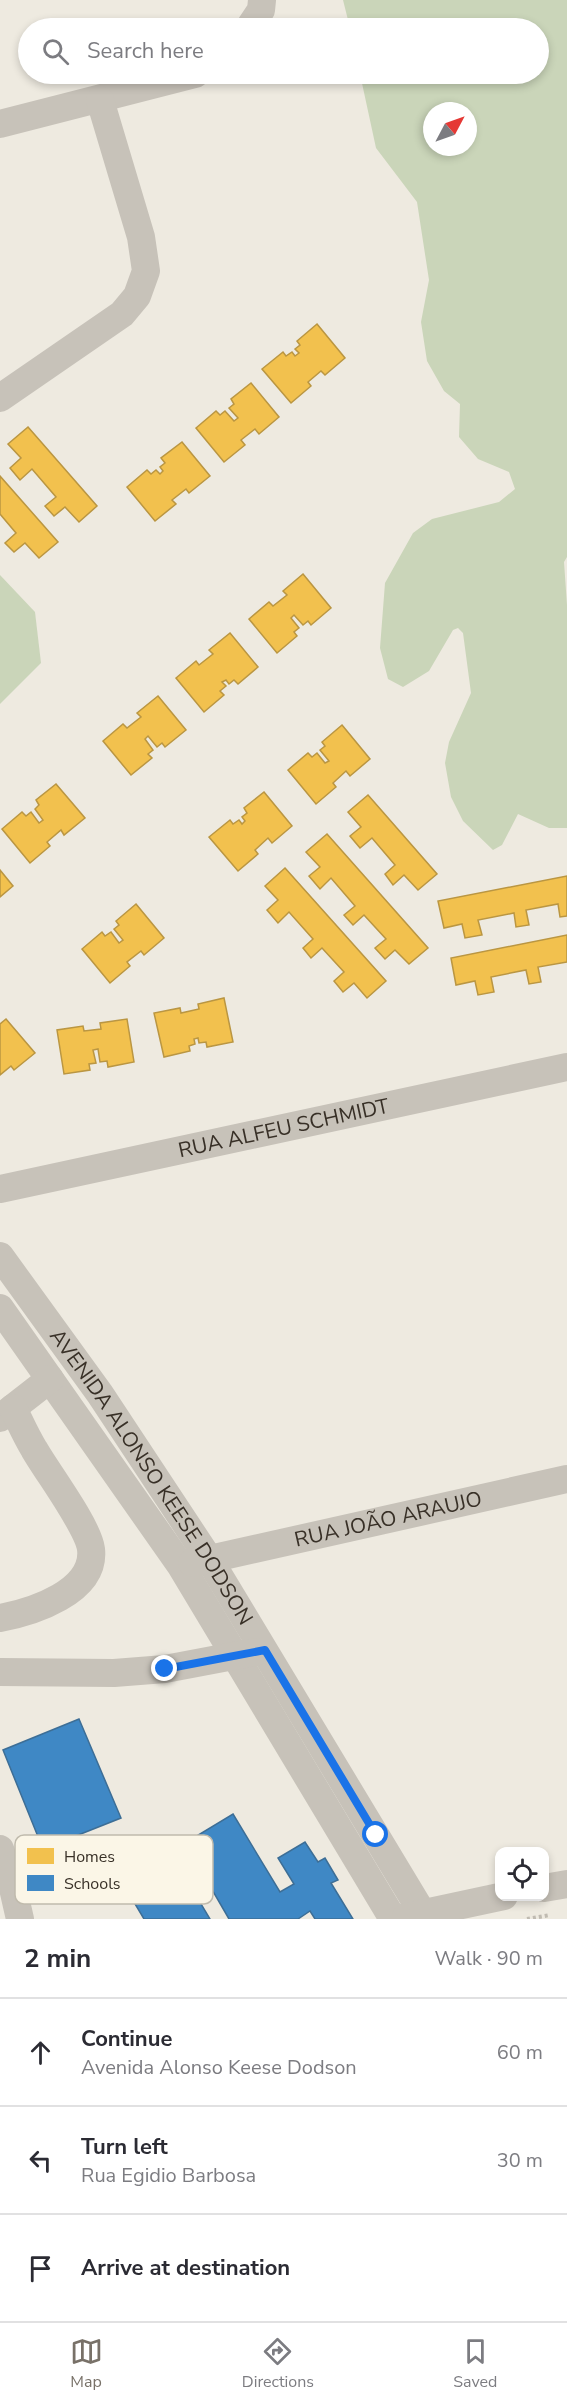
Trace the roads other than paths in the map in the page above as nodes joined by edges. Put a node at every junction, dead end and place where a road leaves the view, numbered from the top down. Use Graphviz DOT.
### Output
graph roads {
  1 [pos="262,0"];
  2 [pos="256,18"];
  3 [pos="158,84"];
  4 [pos="100,100"];
  5 [pos="0,124"];
  6 [pos="0,398"];
  7 [pos="567,1067"];
  8 [pos="0,1189"];
  9 [pos="0,1256"];
  10 [pos="0,1308"];
  11 [pos="50,1378"];
  12 [pos="6,1413"];
  13 [pos="567,1479"];
  14 [pos="209,1559"];
  15 [pos="181,1566"];
  16 [pos="0,1618"];
  17 [pos="265,1650"];
  18 [pos="236,1655"];
  19 [pos="0,1672"];
  20 [pos="0,1849"];
  21 [pos="6,1884"];
  22 [pos="567,1884"];
  23 [pos="549,1887"];
  24 [pos="495,1898"];
  25 [pos="416,1917"];
  26 [pos="20,1919"];
  27 [pos="393,1919"];
  1 -- 2 [label="street"];
  3 -- 4 [label="street"];
  4 -- 5 [label="street"];
  4 -- 6 [label="street"];
  7 -- 8 [label="street, RUA ALFEU SCHMIDT"];
  9 -- 14 [label="street, AVENIDA ALONSO KEESE DODSON"];
  10 -- 11 [label="street, AVENIDA ALONSO KEESE DODSON"];
  11 -- 12 [label="street"];
  11 -- 15 [label="street, AVENIDA ALONSO KEESE DODSON"];
  12 -- 16 [label="street"];
  13 -- 14 [label="street, RUA JOÃO ARAUJO"];
  14 -- 15 [label="street, RUA JOÃO ARAUJO"];
  14 -- 17 [label="street, AVENIDA ALONSO KEESE DODSON"];
  15 -- 18 [label="street, AVENIDA ALONSO KEESE DODSON"];
  17 -- 18 [label="street"];
  17 -- 25 [label="street, AVENIDA ALONSO KEESE DODSON"];
  18 -- 19 [label="street"];
  18 -- 27 [label="street, AVENIDA ALONSO KEESE DODSON"];
  20 -- 21 [label="street"];
  21 -- 26 [label="street"];
  22 -- 23 [label="street"];
  24 -- 25 [label="street"];
}
